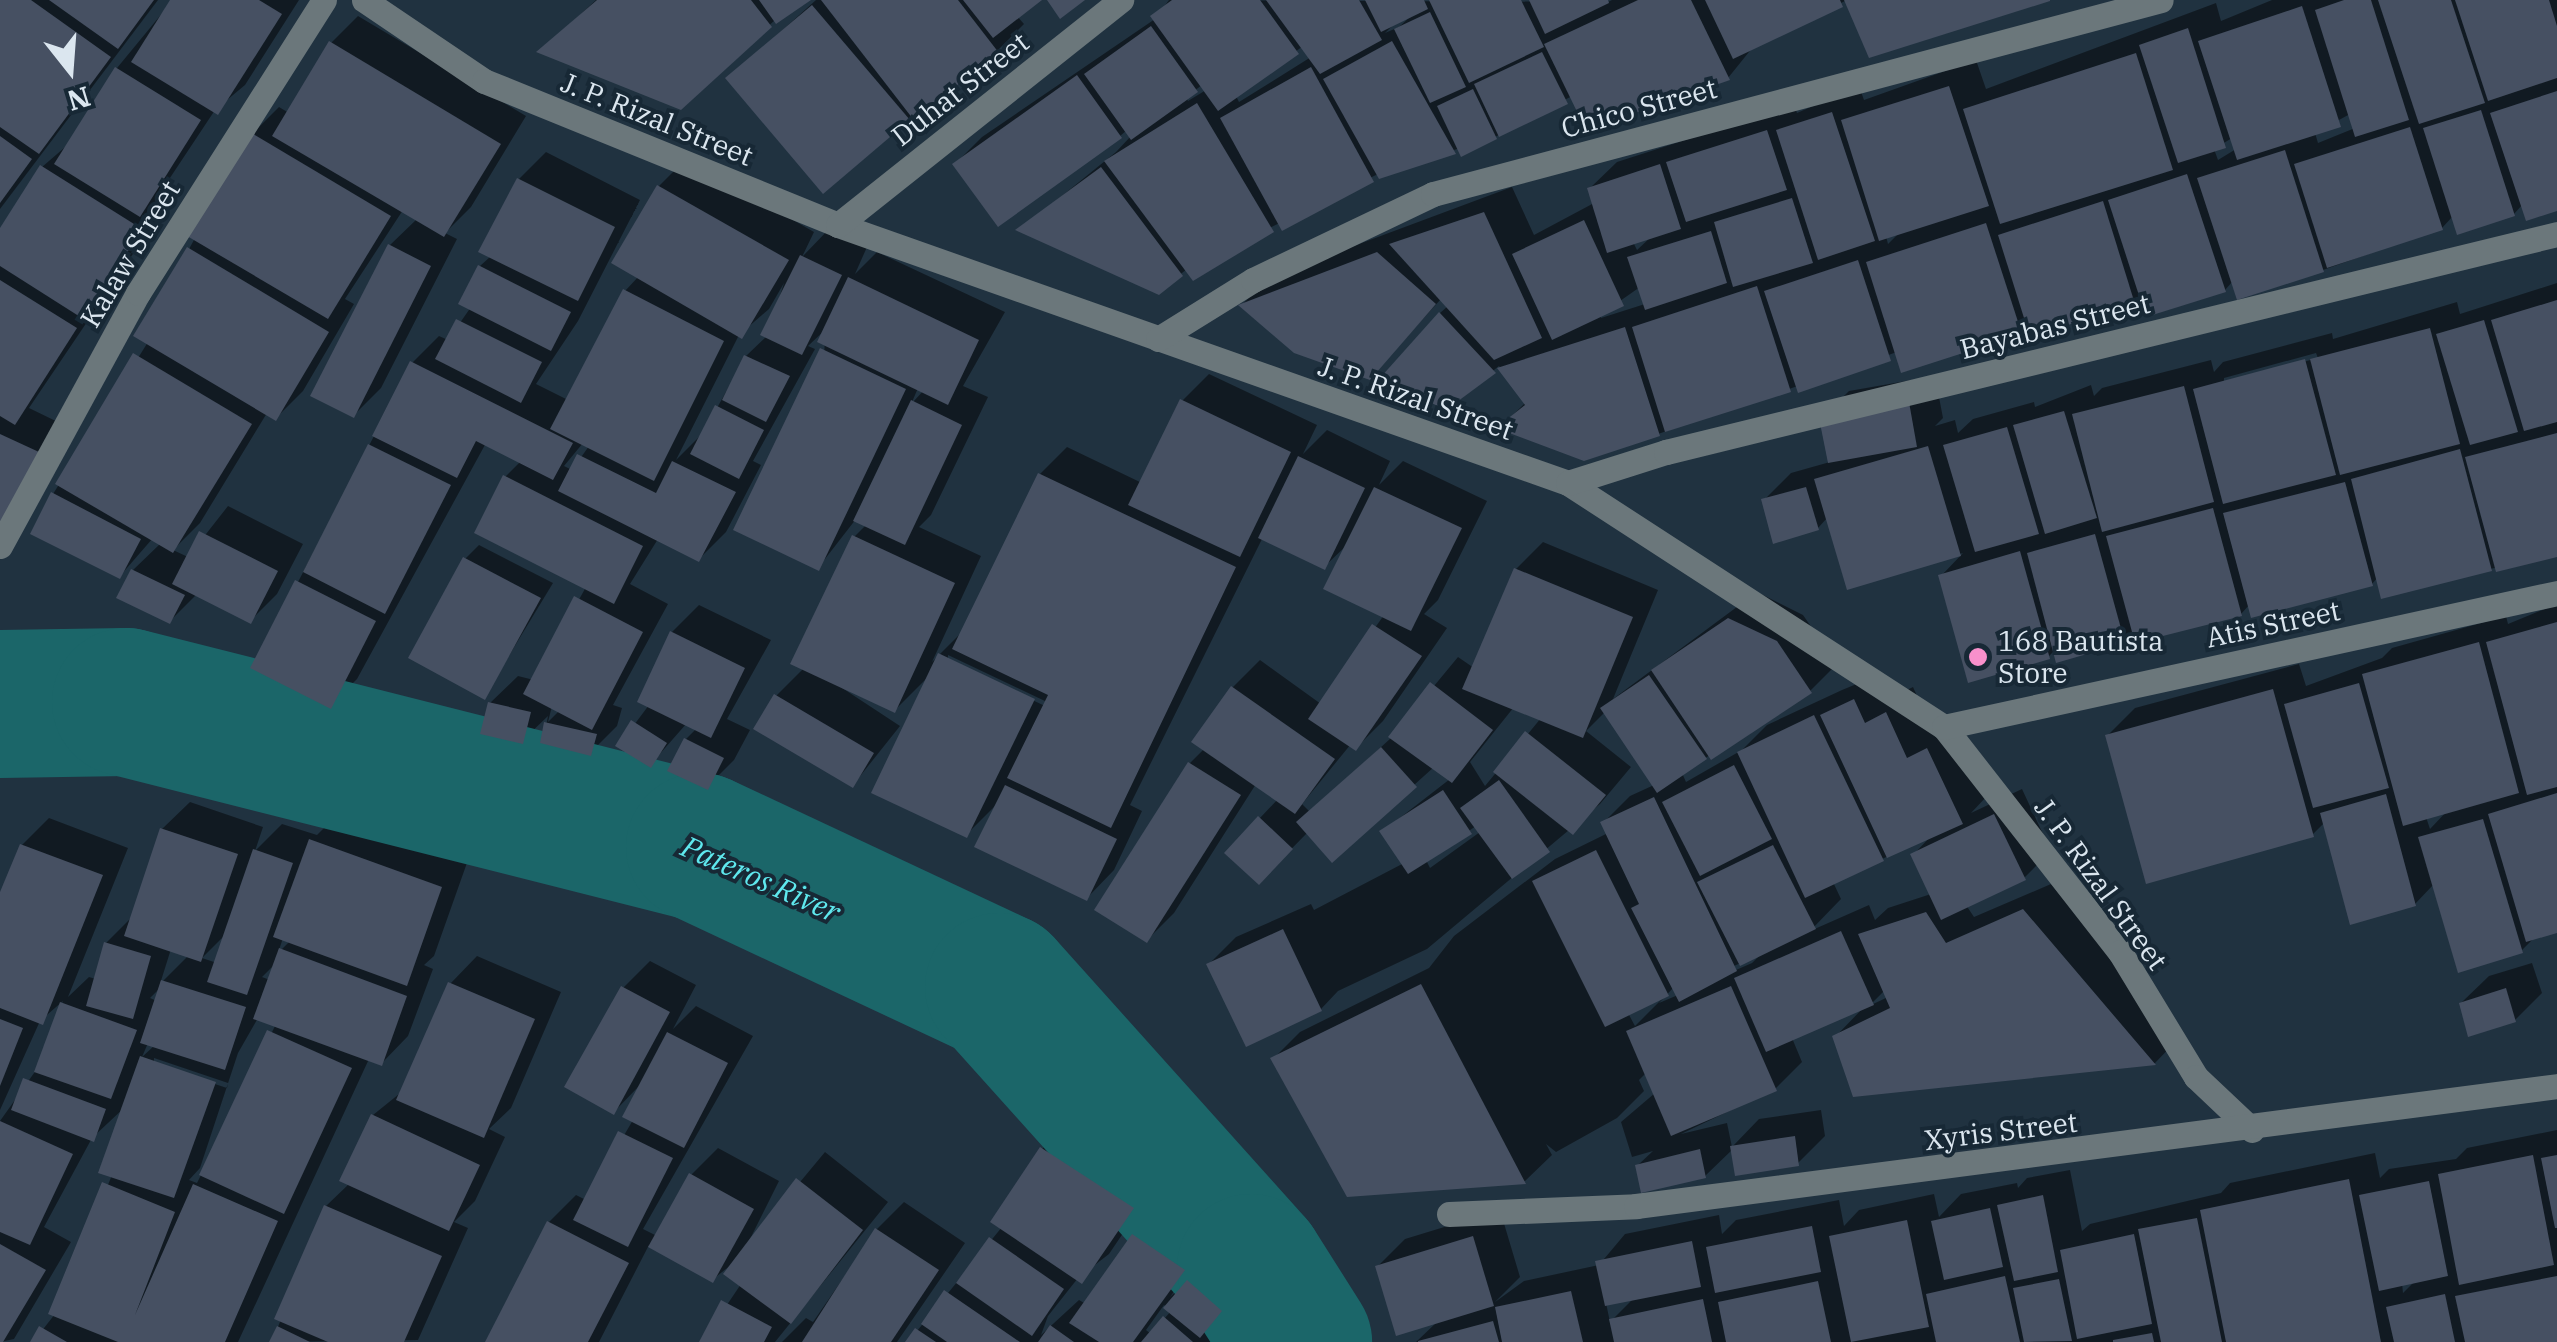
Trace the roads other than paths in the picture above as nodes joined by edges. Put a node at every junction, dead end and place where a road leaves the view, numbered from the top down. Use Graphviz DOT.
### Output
graph roads {
  1 [pos="324,0"];
  2 [pos="364,0"];
  3 [pos="1121,0"];
  4 [pos="2161,0"];
  5 [pos="838,225"];
  6 [pos="2557,234"];
  7 [pos="1158,339"];
  8 [pos="1568,483"];
  9 [pos="0,546"];
  10 [pos="2557,593"];
  11 [pos="1944,727"];
  12 [pos="2557,1086"];
  13 [pos="2252,1130"];
  14 [pos="1450,1214"];
  1 -- 9 [label="street, Kalaw Street"];
  2 -- 5 [label="street, J. P. Rizal Street"];
  3 -- 5 [label="street, Duhat Street"];
  4 -- 7 [label="street, Chico Street"];
  5 -- 7 [label="street, J. P. Rizal Street"];
  6 -- 8 [label="street, Bayabas Street"];
  7 -- 8 [label="street, J. P. Rizal Street"];
  8 -- 11 [label="street, J. P. Rizal Street"];
  10 -- 11 [label="street, Atis Street"];
  11 -- 13 [label="street, J. P. Rizal Street"];
  12 -- 13 [label="street, Xyris Street"];
  13 -- 14 [label="street, Xyris Street"];
}
